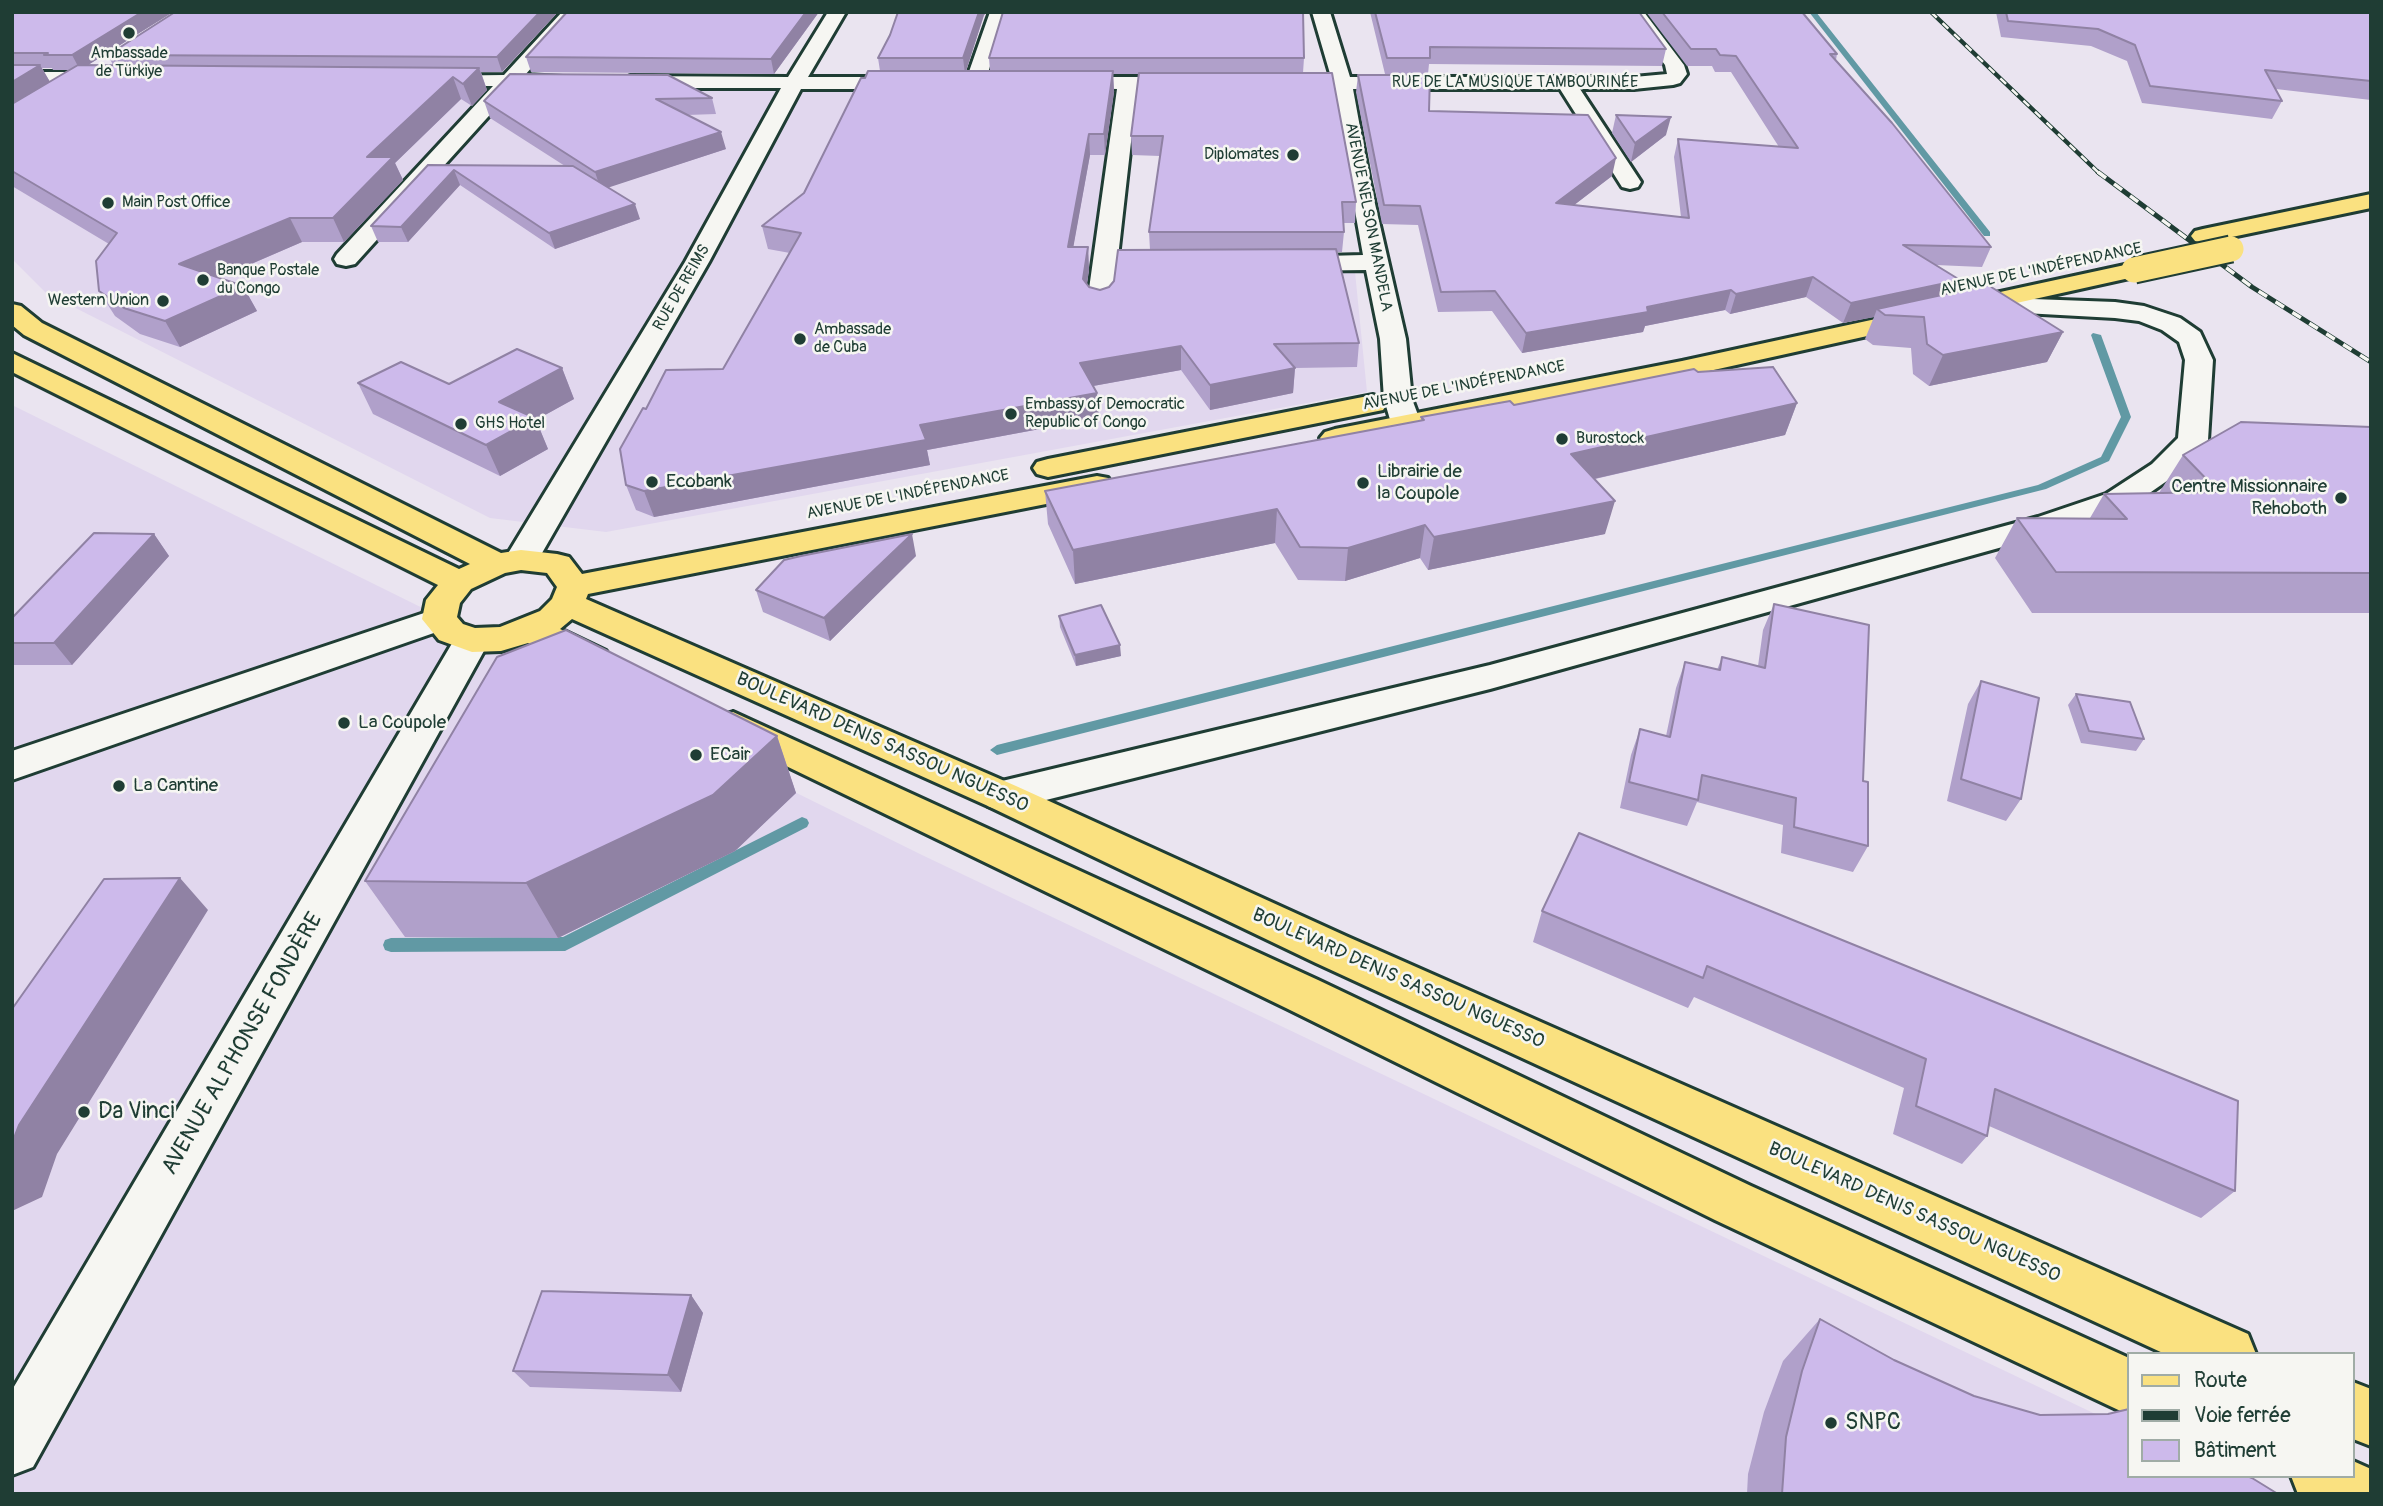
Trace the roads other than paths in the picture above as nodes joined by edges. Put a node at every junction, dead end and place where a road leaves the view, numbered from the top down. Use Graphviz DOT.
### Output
graph roads {
  1 [pos="572,12"];
  2 [pos="836,12"];
  3 [pos="1321,12"];
  4 [pos="1635,12"];
  5 [pos="996,16"];
  6 [pos="109,63"];
  7 [pos="85,77"];
  8 [pos="12,78"];
  9 [pos="127,78"];
  10 [pos="415,80"];
  11 [pos="512,81"];
  12 [pos="579,81"];
  13 [pos="606,81"];
  14 [pos="794,83"];
  15 [pos="933,83"];
  16 [pos="975,83"];
  17 [pos="1044,83"];
  18 [pos="1128,83"];
  19 [pos="1208,83"];
  20 [pos="1262,83"];
  21 [pos="1342,83"];
  22 [pos="1566,83"];
  23 [pos="54,97"];
  24 [pos="1630,182"];
  25 [pos="2371,201"];
  26 [pos="2371,221"];
  27 [pos="346,259"];
  28 [pos="1377,262"];
  29 [pos="2122,263"];
  30 [pos="1106,264"];
  31 [pos="1266,264"];
  32 [pos="1186,265"];
  33 [pos="1100,303"];
  34 [pos="1978,305"];
  35 [pos="12,312"];
  36 [pos="12,361"];
  37 [pos="1402,411"];
  38 [pos="509,562"];
  39 [pos="459,582"];
  40 [pos="566,585"];
  41 [pos="456,629"];
  42 [pos="531,631"];
  43 [pos="631,677"];
  44 [pos="693,706"];
  45 [pos="12,766"];
  46 [pos="1002,796"];
  47 [pos="2224,1352"];
  48 [pos="2128,1387"];
  49 [pos="2355,1411"];
  50 [pos="2371,1418"];
  51 [pos="12,1446"];
  52 [pos="2324,1478"];
  53 [pos="2358,1494"];
  1 -- 11 [label="street"];
  2 -- 14 [label="street, RUE DE REIMS"];
  3 -- 21 [label="street, AVENUE NELSON MANDELA"];
  4 -- 22 [label="street, RUE DE LA MUSIQUE TAMBOURINÉE"];
  5 -- 16 [label="street"];
  6 -- 7 [label="street"];
  7 -- 8 [label="street"];
  7 -- 9 [label="street"];
  7 -- 23 [label="street"];
  10 -- 11 [label="street"];
  11 -- 12 [label="street"];
  11 -- 27 [label="street"];
  13 -- 14 [label="street"];
  14 -- 15 [label="street"];
  14 -- 38 [label="street, RUE DE REIMS"];
  17 -- 18 [label="street"];
  18 -- 19 [label="street"];
  18 -- 30 [label="street"];
  20 -- 21 [label="street, RUE DE LA MUSIQUE TAMBOURINÉE"];
  21 -- 22 [label="street, RUE DE LA MUSIQUE TAMBOURINÉE"];
  21 -- 28 [label="street, AVENUE NELSON MANDELA"];
  22 -- 24 [label="street"];
  25 -- 29 [label="main road, AVENUE DE L'INDÉPENDANCE"];
  26 -- 29 [label="main road, AVENUE DE L'INDÉPENDANCE, bridge"];
  28 -- 31 [label="street"];
  28 -- 37 [label="street, AVENUE NELSON MANDELA"];
  29 -- 34 [label="main road, AVENUE DE L'INDÉPENDANCE"];
  29 -- 37 [label="main road, AVENUE DE L'INDÉPENDANCE"];
  30 -- 32 [label="street"];
  30 -- 33 [label="street"];
  34 -- 37 [label="main road, AVENUE DE L'INDÉPENDANCE"];
  34 -- 46 [label="street"];
  35 -- 38 [label="main road"];
  36 -- 39 [label="main road"];
  37 -- 40 [label="main road, AVENUE DE L'INDÉPENDANCE"];
  38 -- 39 [label="main road"];
  38 -- 40 [label="main road"];
  39 -- 41 [label="main road"];
  40 -- 42 [label="main road"];
  40 -- 46 [label="main road, BOULEVARD DENIS SASSOU NGUESSO"];
  41 -- 42 [label="main road"];
  41 -- 45 [label="street"];
  41 -- 51 [label="street, AVENUE ALPHONSE FONDÈRE"];
  42 -- 43 [label="main road"];
  44 -- 48 [label="main road"];
  46 -- 47 [label="main road, BOULEVARD DENIS SASSOU NGUESSO"];
  49 -- 50 [label="main road"];
  52 -- 53 [label="main road"];
}
